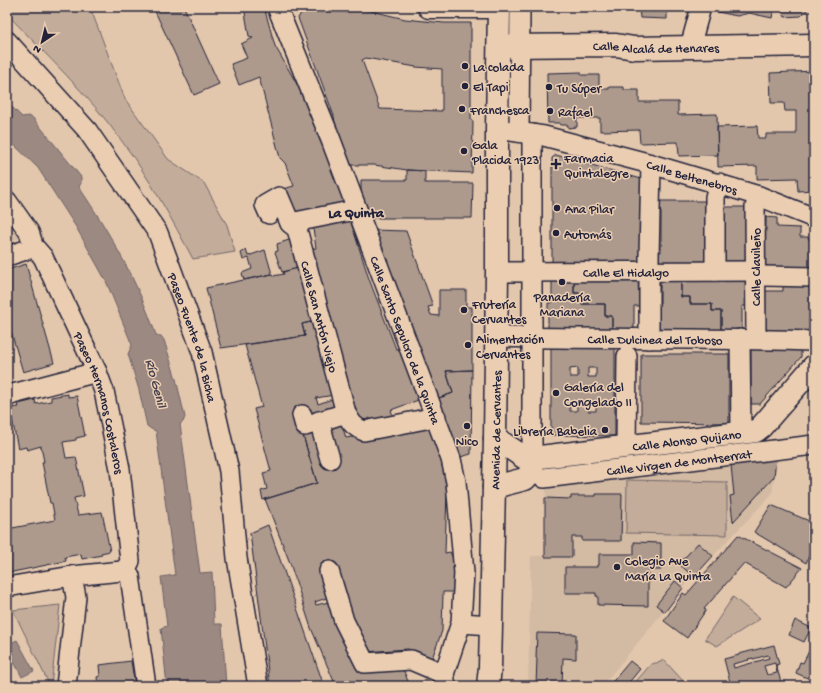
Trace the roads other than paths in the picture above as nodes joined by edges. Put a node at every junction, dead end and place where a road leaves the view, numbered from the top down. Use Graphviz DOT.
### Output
graph roads {
  1 [pos="277,7"];
  2 [pos="428,7"];
  3 [pos="499,7"];
  4 [pos="520,7"];
  5 [pos="701,7"];
  6 [pos="7,41"];
  7 [pos="814,45"];
  8 [pos="509,46"];
  9 [pos="690,47"];
  10 [pos="497,129"];
  11 [pos="526,133"];
  12 [pos="652,164"];
  13 [pos="719,183"];
  14 [pos="759,196"];
  15 [pos="7,201"];
  16 [pos="350,211"];
  17 [pos="269,214"];
  18 [pos="814,218"];
  19 [pos="290,223"];
  20 [pos="34,245"];
  21 [pos="7,256"];
  22 [pos="649,271"];
  23 [pos="715,271"];
  24 [pos="497,272"];
  25 [pos="532,272"];
  26 [pos="760,273"];
  27 [pos="814,277"];
  28 [pos="496,336"];
  29 [pos="532,337"];
  30 [pos="649,339"];
  31 [pos="748,339"];
  32 [pos="814,341"];
  33 [pos="627,356"];
  34 [pos="814,366"];
  35 [pos="97,372"];
  36 [pos="33,375"];
  37 [pos="7,383"];
  38 [pos="7,397"];
  39 [pos="346,413"];
  40 [pos="436,417"];
  41 [pos="741,432"];
  42 [pos="495,438"];
  43 [pos="814,445"];
  44 [pos="626,447"];
  45 [pos="330,458"];
  46 [pos="532,458"];
  47 [pos="544,478"];
  48 [pos="494,487"];
  49 [pos="329,571"];
  50 [pos="128,572"];
  51 [pos="72,576"];
  52 [pos="7,587"];
  53 [pos="461,623"];
  54 [pos="491,625"];
  55 [pos="445,680"];
  56 [pos="66,686"];
  57 [pos="146,686"];
  58 [pos="258,686"];
  59 [pos="488,686"];
  1 -- 40 [label="street, Calle Santo Sepulcro de la Quinta"];
  2 -- 3 [label="street"];
  3 -- 8 [label="street, Avenida de Cervantes"];
  4 -- 8 [label="street, Avenida de Cervantes"];
  5 -- 9 [label="street"];
  6 -- 58 [label="street, Paseo Fuente de la Bicha"];
  7 -- 9 [label="street, Calle Alcalá de Henares"];
  8 -- 9 [label="street, Calle Alcalá de Henares"];
  8 -- 10 [label="street, Avenida de Cervantes"];
  8 -- 11 [label="street, Avenida de Cervantes"];
  10 -- 11 [label="street, Calle Beltenebros"];
  10 -- 24 [label="street, Avenida de Cervantes"];
  11 -- 12 [label="street, Calle Beltenebros"];
  11 -- 25 [label="street, Avenida de Cervantes"];
  12 -- 13 [label="street, Calle Beltenebros"];
  12 -- 22 [label="street"];
  13 -- 14 [label="street, Calle Beltenebros"];
  13 -- 23 [label="street"];
  14 -- 18 [label="street, Calle Beltenebros"];
  14 -- 26 [label="street, Calle Clavileño"];
  15 -- 20 [label="street, Paseo Hermanos Costaleros"];
  16 -- 19 [label="street"];
  17 -- 19 [label="street, Calle San Antón Viejo"];
  19 -- 39 [label="street, Calle San Antón Viejo"];
  20 -- 21 [label="street"];
  20 -- 35 [label="street, Paseo Hermanos Costaleros"];
  22 -- 23 [label="street, Calle El Hidalgo"];
  22 -- 25 [label="street, Calle El Hidalgo"];
  22 -- 30 [label="street"];
  23 -- 26 [label="street, Calle El Hidalgo"];
  24 -- 25 [label="street, Calle El Hidalgo"];
  24 -- 28 [label="street, Avenida de Cervantes"];
  25 -- 29 [label="street, Avenida de Cervantes"];
  26 -- 27 [label="street, Calle El Hidalgo"];
  26 -- 31 [label="street, Calle Clavileño"];
  28 -- 29 [label="street, Calle Dulcinea del Toboso"];
  28 -- 42 [label="street, Avenida de Cervantes"];
  29 -- 30 [label="street, Calle Dulcinea del Toboso"];
  29 -- 46 [label="street, Avenida de Cervantes"];
  30 -- 31 [label="street, Calle Dulcinea del Toboso"];
  31 -- 32 [label="street, Calle Dulcinea del Toboso"];
  31 -- 41 [label="street, Calle Clavileño"];
  33 -- 44 [label="street"];
  34 -- 41 [label="street, Calle Alonso Quijano"];
  35 -- 38 [label="street"];
  35 -- 50 [label="street, Paseo Hermanos Costaleros"];
  36 -- 37 [label="street"];
  39 -- 40 [label="street, Calle San Antón Viejo"];
  39 -- 45 [label="street"];
  40 -- 53 [label="street, Calle Santo Sepulcro de la Quinta"];
  41 -- 44 [label="street, Calle Alonso Quijano"];
  42 -- 46 [label="street, Calle Alonso Quijano"];
  42 -- 48 [label="street, Avenida de Cervantes"];
  43 -- 47 [label="street, Calle Virgen de Montserrat"];
  44 -- 46 [label="street, Calle Alonso Quijano"];
  46 -- 48 [label="street"];
  48 -- 54 [label="street, Avenida de Cervantes"];
  49 -- 55 [label="street"];
  50 -- 51 [label="street"];
  50 -- 57 [label="street, Paseo Hermanos Costaleros"];
  51 -- 52 [label="street"];
  51 -- 56 [label="street"];
  53 -- 54 [label="street"];
  53 -- 55 [label="street, Calle Santo Sepulcro de la Quinta"];
  54 -- 59 [label="street, Avenida de Cervantes"];
}
